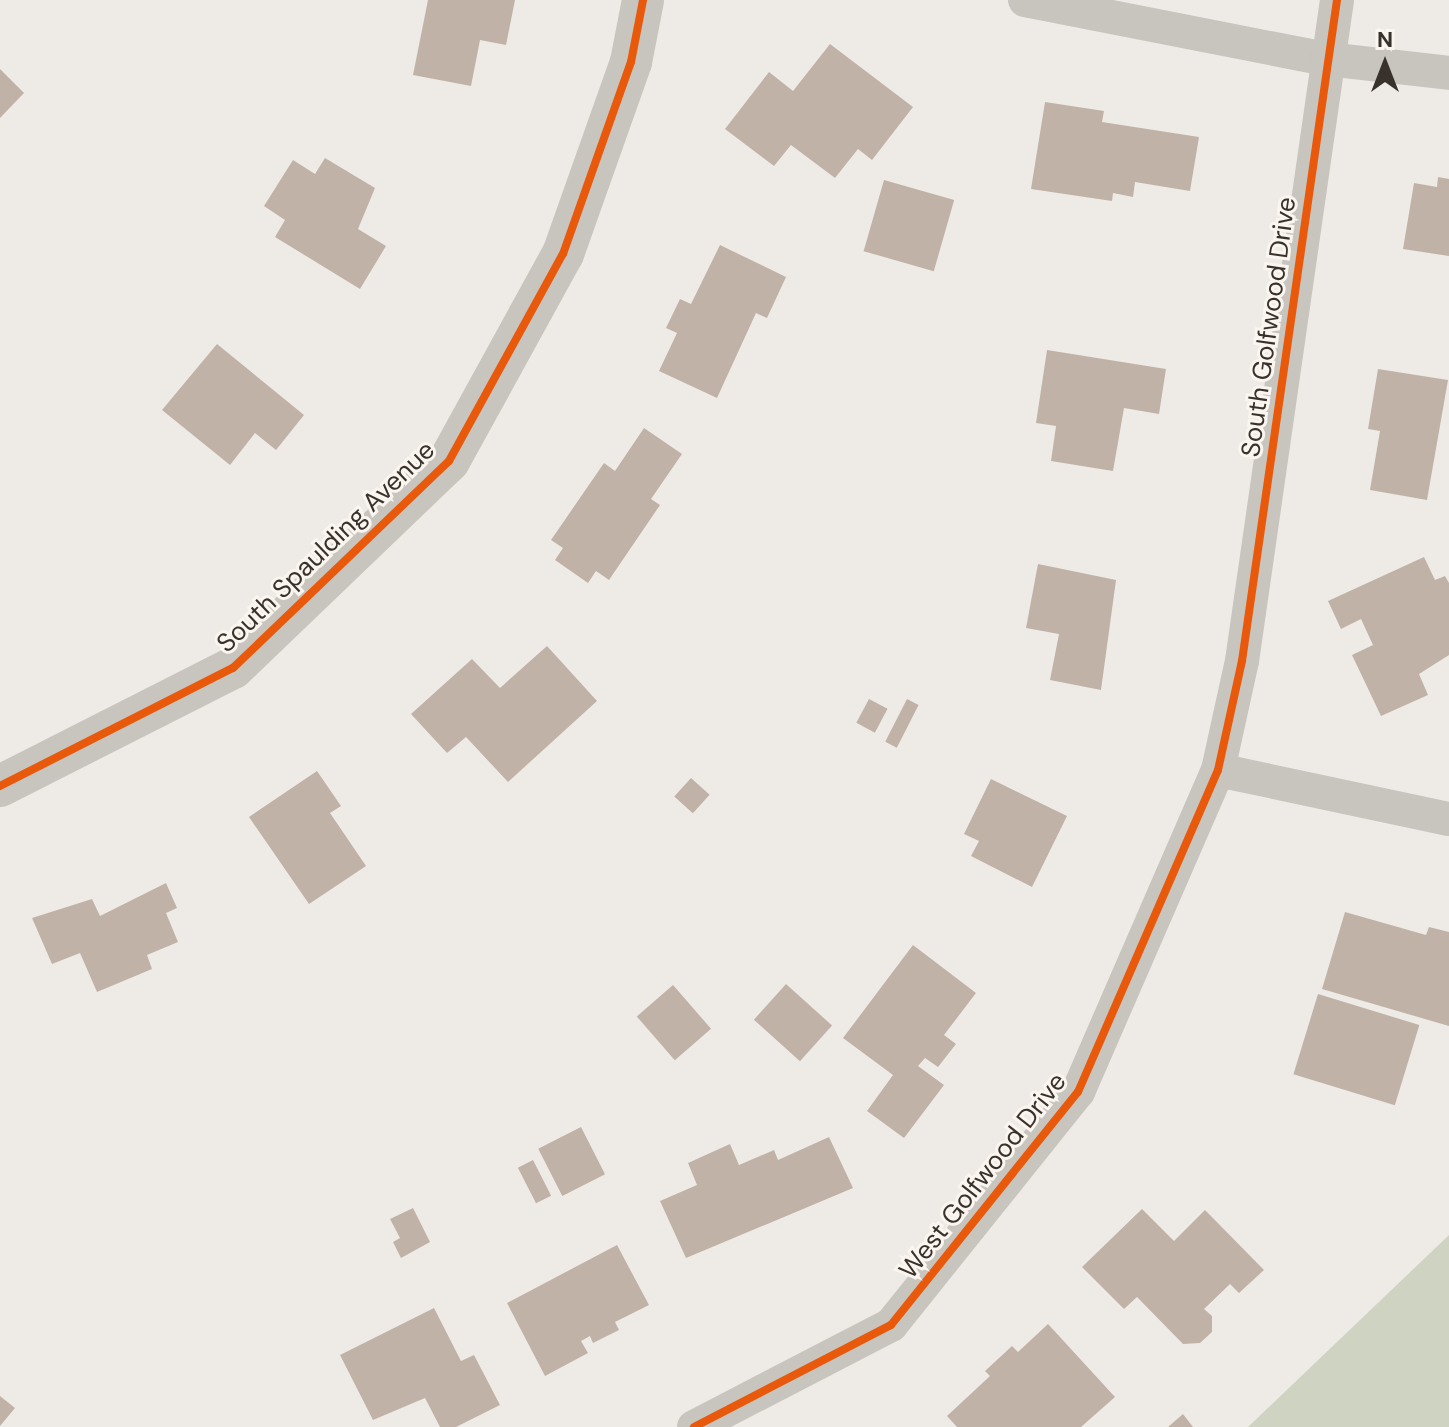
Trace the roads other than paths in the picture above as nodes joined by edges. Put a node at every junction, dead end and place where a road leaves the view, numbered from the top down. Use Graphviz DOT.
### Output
graph roads {
  1 [pos="643,0"];
  2 [pos="1025,0"];
  3 [pos="1337,0"];
  4 [pos="1327,59"];
  5 [pos="1449,73"];
  6 [pos="1242,661"];
  7 [pos="1218,770"];
  8 [pos="0,786"];
  9 [pos="1449,819"];
  10 [pos="694,1427"];
  1 -- 8 [label="street, South Spaulding Avenue"];
  2 -- 4 [label="street"];
  3 -- 4 [label="street, South Golfwood Drive"];
  4 -- 5 [label="street"];
  4 -- 6 [label="street, South Golfwood Drive"];
  6 -- 7 [label="street, West Golfwood Drive"];
  7 -- 9 [label="street"];
  7 -- 10 [label="street, West Golfwood Drive"];
}
